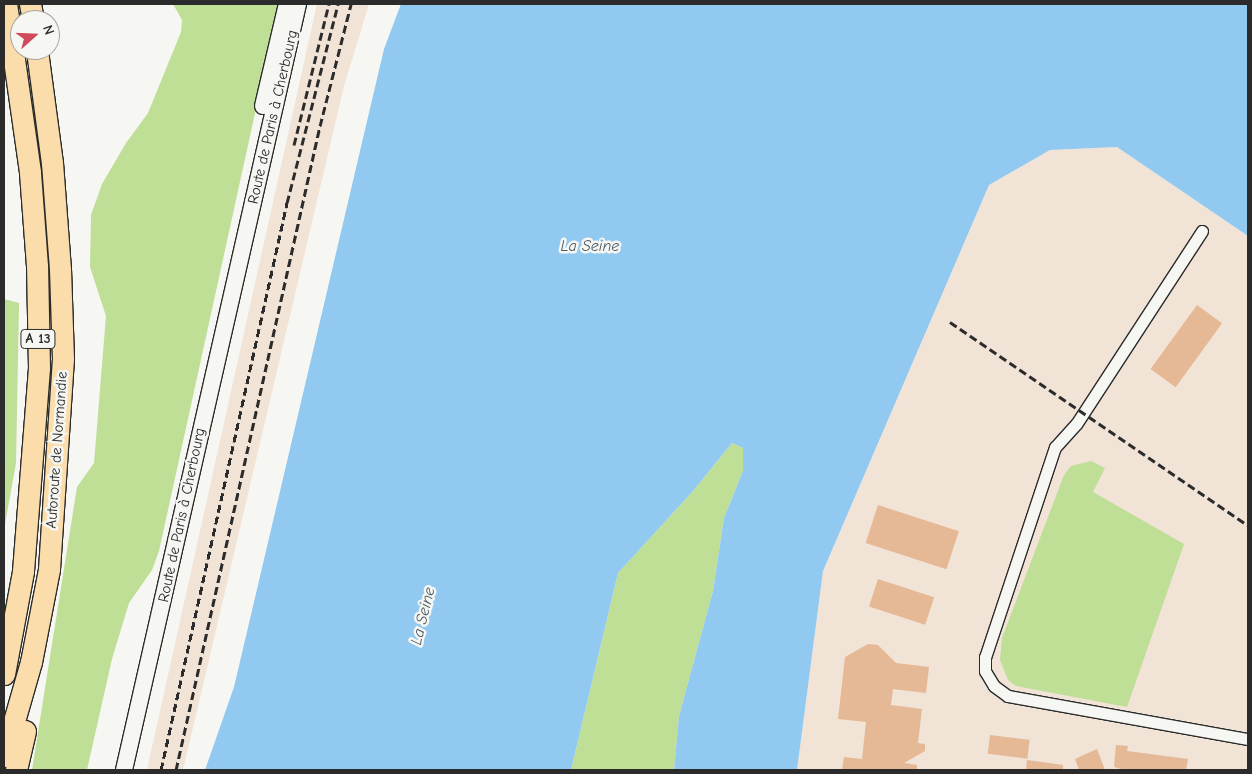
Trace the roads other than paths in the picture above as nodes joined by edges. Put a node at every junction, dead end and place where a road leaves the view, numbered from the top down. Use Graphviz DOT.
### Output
graph roads {
  1 [pos="6,4"];
  2 [pos="286,4"];
  3 [pos="298,4"];
  4 [pos="38,60"];
  5 [pos="1202,230"];
  6 [pos="238,259"];
  7 [pos="31,662"];
  8 [pos="4,674"];
  9 [pos="1248,739"];
  10 [pos="4,756"];
  11 [pos="16,770"];
  12 [pos="124,770"];
  1 -- 8 [label="highway, Autoroute de Normandie / A 13"];
  2 -- 6 [label="main road, Route de Paris à Cherbourg"];
  3 -- 6 [label="main road, Route de Paris à Cherbourg"];
  4 -- 7 [label="highway, Autoroute de Normandie / A 13"];
  5 -- 9 [label="street"];
  6 -- 12 [label="main road, Route de Paris à Cherbourg"];
  7 -- 10 [label="highway, Autoroute de Normandie / A 13"];
  7 -- 11 [label="highway"];
}
